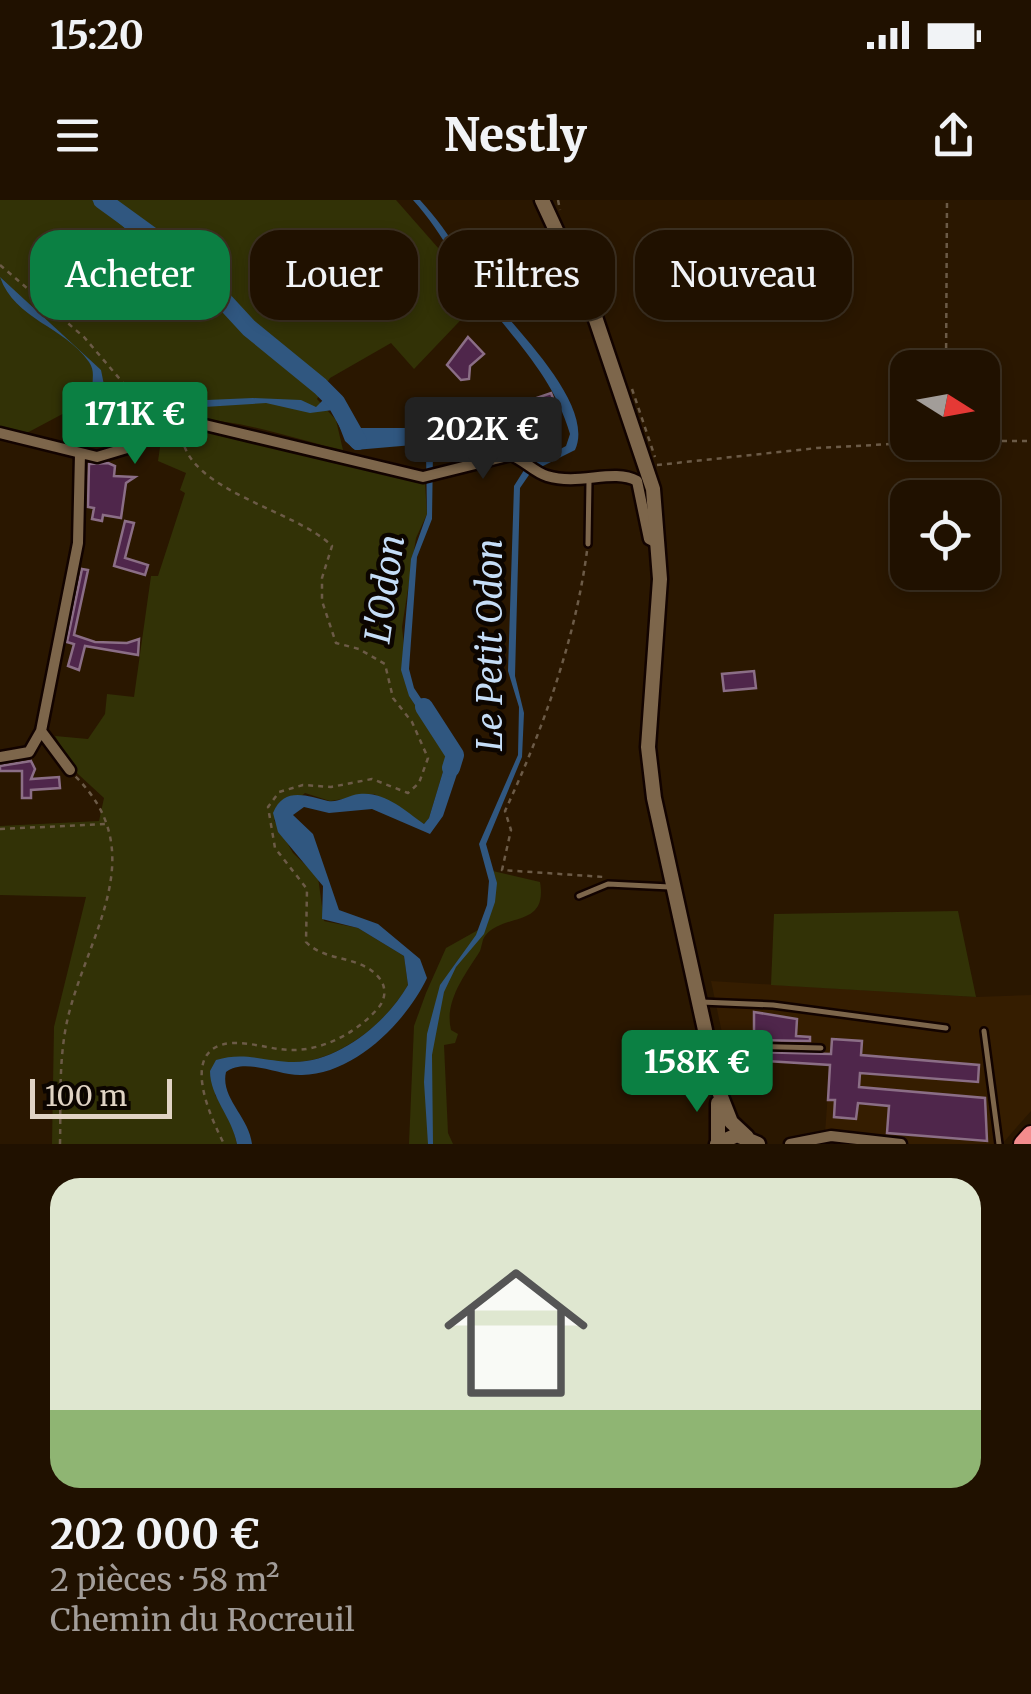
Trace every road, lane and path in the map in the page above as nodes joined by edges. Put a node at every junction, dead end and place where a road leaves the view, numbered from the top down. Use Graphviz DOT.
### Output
graph roads {
  1 [pos="546,200"];
  2 [pos="947,200"];
  3 [pos="0,265"];
  4 [pos="946,350"];
  5 [pos="185,424"];
  6 [pos="0,433"];
  7 [pos="1031,440"];
  8 [pos="1000,441"];
  9 [pos="890,444"];
  10 [pos="80,454"];
  11 [pos="648,466"];
  12 [pos="589,481"];
  13 [pos="664,543"];
  14 [pos="588,544"];
  15 [pos="41,731"];
  16 [pos="0,757"];
  17 [pos="70,770"];
  18 [pos="107,824"];
  19 [pos="0,829"];
  20 [pos="618,884"];
  21 [pos="673,887"];
  22 [pos="579,896"];
  23 [pos="698,1002"];
  24 [pos="946,1028"];
  25 [pos="984,1032"];
  26 [pos="708,1045"];
  27 [pos="821,1048"];
  28 [pos="718,1089"];
  29 [pos="1031,1135"];
  30 [pos="752,1140"];
  31 [pos="717,1143"];
  32 [pos="60,1144"];
  33 [pos="224,1144"];
  34 [pos="790,1144"];
  35 [pos="902,1144"];
  36 [pos="999,1144"];
  37 [pos="1023,1144"];
  1 -- 11 [label="main road"];
  2 -- 4 [label="path"];
  3 -- 5 [label="path"];
  5 -- 10 [label="street"];
  5 -- 12 [label="street"];
  5 -- 33 [label="path"];
  6 -- 10 [label="street"];
  7 -- 8 [label="path"];
  9 -- 11 [label="path"];
  10 -- 15 [label="street"];
  11 -- 13 [label="main road"];
  12 -- 13 [label="street"];
  12 -- 14 [label="lane"];
  13 -- 21 [label="main road"];
  14 -- 20 [label="path"];
  15 -- 16 [label="street"];
  15 -- 17 [label="street"];
  17 -- 18 [label="path"];
  18 -- 19 [label="path"];
  18 -- 32 [label="path"];
  20 -- 21 [label="lane"];
  20 -- 22 [label="lane"];
  21 -- 23 [label="main road"];
  23 -- 24 [label="lane"];
  23 -- 26 [label="main road"];
  25 -- 36 [label="lane"];
  26 -- 27 [label="lane"];
  26 -- 28 [label="main road"];
  28 -- 30 [label="main road"];
  28 -- 31 [label="main road"];
  29 -- 37 [label="highway"];
  30 -- 31 [label="main road"];
  34 -- 35 [label="street"];
}
